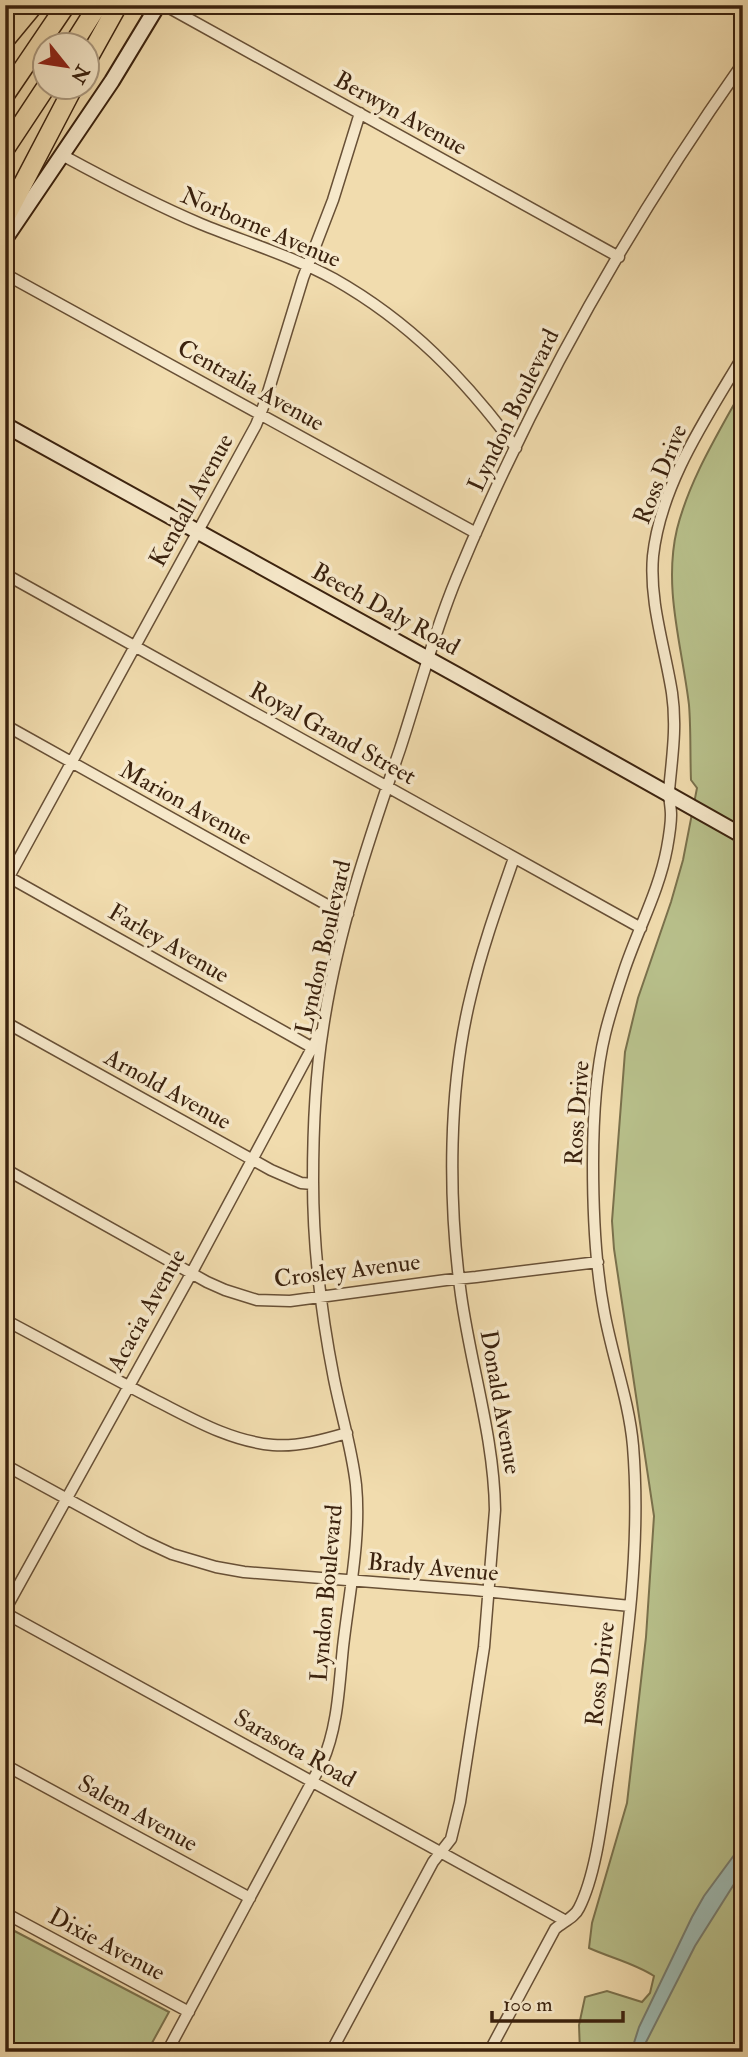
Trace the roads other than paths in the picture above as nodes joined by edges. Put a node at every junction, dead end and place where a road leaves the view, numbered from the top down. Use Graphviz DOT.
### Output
graph roads {
  1 [pos="34,5"];
  2 [pos="66,5"];
  3 [pos="98,5"];
  4 [pos="118,5"];
  5 [pos="158,5"];
  6 [pos="164,5"];
  7 [pos="81,32"];
  8 [pos="102,34"];
  9 [pos="5,40"];
  10 [pos="743,63"];
  11 [pos="5,95"];
  12 [pos="36,102"];
  13 [pos="66,102"];
  14 [pos="360,113"];
  15 [pos="5,149"];
  16 [pos="62,155"];
  17 [pos="5,218"];
  18 [pos="5,239"];
  19 [pos="619,257"];
  20 [pos="308,266"];
  21 [pos="5,274"];
  22 [pos="743,356"];
  23 [pos="260,414"];
  24 [pos="5,425"];
  25 [pos="516,448"];
  26 [pos="198,531"];
  27 [pos="476,533"];
  28 [pos="5,574"];
  29 [pos="135,648"];
  30 [pos="429,659"];
  31 [pos="5,725"];
  32 [pos="71,762"];
  33 [pos="387,787"];
  34 [pos="669,795"];
  35 [pos="742,835"];
  36 [pos="514,859"];
  37 [pos="7,878"];
  38 [pos="348,914"];
  39 [pos="641,928"];
  40 [pos="5,1022"];
  41 [pos="322,1030"];
  42 [pos="313,1048"];
  43 [pos="252,1160"];
  44 [pos="5,1169"];
  45 [pos="313,1184"];
  46 [pos="598,1262"];
  47 [pos="191,1274"];
  48 [pos="460,1279"];
  49 [pos="319,1297"];
  50 [pos="5,1320"];
  51 [pos="128,1386"];
  52 [pos="347,1433"];
  53 [pos="5,1465"];
  54 [pos="67,1499"];
  55 [pos="350,1581"];
  56 [pos="489,1592"];
  57 [pos="630,1606"];
  58 [pos="5,1611"];
  59 [pos="5,1765"];
  60 [pos="312,1783"];
  61 [pos="441,1853"];
  62 [pos="250,1898"];
  63 [pos="5,1913"];
  64 [pos="564,1920"];
  65 [pos="188,2012"];
  66 [pos="167,2052"];
  67 [pos="331,2052"];
  68 [pos="489,2052"];
  1 -- 9 [label="highway"];
  2 -- 11 [label="highway"];
  3 -- 7 [label="highway"];
  4 -- 8 [label="highway"];
  5 -- 16 [label="main road"];
  6 -- 14 [label="street, Berwyn Avenue"];
  10 -- 19 [label="street, Lyndon Boulevard"];
  12 -- 15 [label="highway"];
  13 -- 17 [label="highway"];
  14 -- 19 [label="street, Berwyn Avenue"];
  14 -- 20 [label="street, Kendall Avenue"];
  16 -- 18 [label="main road"];
  16 -- 20 [label="street, Norborne Avenue"];
  19 -- 25 [label="street, Lyndon Boulevard"];
  20 -- 23 [label="street, Kendall Avenue"];
  20 -- 25 [label="street, Norborne Avenue"];
  21 -- 23 [label="street, Centralia Avenue"];
  22 -- 34 [label="street, Ross Drive"];
  23 -- 26 [label="street, Kendall Avenue"];
  23 -- 27 [label="street, Centralia Avenue"];
  24 -- 26 [label="main road, Beech Daly Road"];
  25 -- 27 [label="street, Lyndon Boulevard"];
  26 -- 29 [label="street, Kendall Avenue"];
  26 -- 30 [label="main road, Beech Daly Road"];
  27 -- 30 [label="street, Lyndon Boulevard"];
  28 -- 29 [label="street, Royal Grand Street"];
  29 -- 32 [label="street, Kendall Avenue"];
  29 -- 33 [label="street, Royal Grand Street"];
  30 -- 33 [label="street, Lyndon Boulevard"];
  30 -- 34 [label="main road, Beech Daly Road"];
  31 -- 32 [label="street, Marion Avenue"];
  32 -- 37 [label="street, Kendall Avenue"];
  32 -- 38 [label="street, Marion Avenue"];
  33 -- 36 [label="street, Royal Grand Street"];
  33 -- 38 [label="street, Lyndon Boulevard"];
  34 -- 35 [label="main road, Beech Daly Road"];
  34 -- 39 [label="street, Ross Drive"];
  36 -- 39 [label="street, Royal Grand Street"];
  36 -- 48 [label="street, Donald Avenue"];
  37 -- 42 [label="street, Farley Avenue"];
  38 -- 41 [label="street, Lyndon Boulevard"];
  39 -- 46 [label="street, Ross Drive"];
  40 -- 43 [label="street, Arnold Avenue"];
  41 -- 42 [label="street, Acacia Avenue"];
  41 -- 45 [label="street, Lyndon Boulevard"];
  42 -- 43 [label="street, Acacia Avenue"];
  43 -- 45 [label="street, Arnold Avenue"];
  43 -- 47 [label="street, Acacia Avenue"];
  44 -- 47 [label="street, Crosley Avenue"];
  45 -- 49 [label="street, Lyndon Boulevard"];
  46 -- 48 [label="street, Crosley Avenue"];
  46 -- 57 [label="street, Ross Drive"];
  47 -- 49 [label="street, Crosley Avenue"];
  47 -- 51 [label="street, Acacia Avenue"];
  48 -- 49 [label="street, Crosley Avenue"];
  48 -- 56 [label="street, Donald Avenue"];
  49 -- 52 [label="street, Lyndon Boulevard"];
  50 -- 51 [label="street"];
  51 -- 52 [label="street"];
  51 -- 54 [label="street, Acacia Avenue"];
  52 -- 55 [label="street, Lyndon Boulevard"];
  53 -- 54 [label="street, Brady Avenue"];
  54 -- 55 [label="street, Brady Avenue"];
  54 -- 58 [label="street, Acacia Avenue"];
  55 -- 56 [label="street, Brady Avenue"];
  55 -- 60 [label="street, Lyndon Boulevard"];
  56 -- 57 [label="street, Brady Avenue"];
  56 -- 61 [label="street, Donald Avenue"];
  57 -- 64 [label="street, Ross Drive"];
  58 -- 60 [label="street, Sarasota Road"];
  59 -- 62 [label="street, Salem Avenue"];
  60 -- 61 [label="street, Sarasota Road"];
  60 -- 62 [label="street, Lyndon Boulevard"];
  61 -- 64 [label="street, Sarasota Road"];
  61 -- 67 [label="street, Donald Avenue"];
  62 -- 65 [label="street, Lyndon Boulevard"];
  63 -- 65 [label="street, Dixie Avenue"];
  64 -- 68 [label="street"];
  65 -- 66 [label="street, Lyndon Boulevard"];
}
